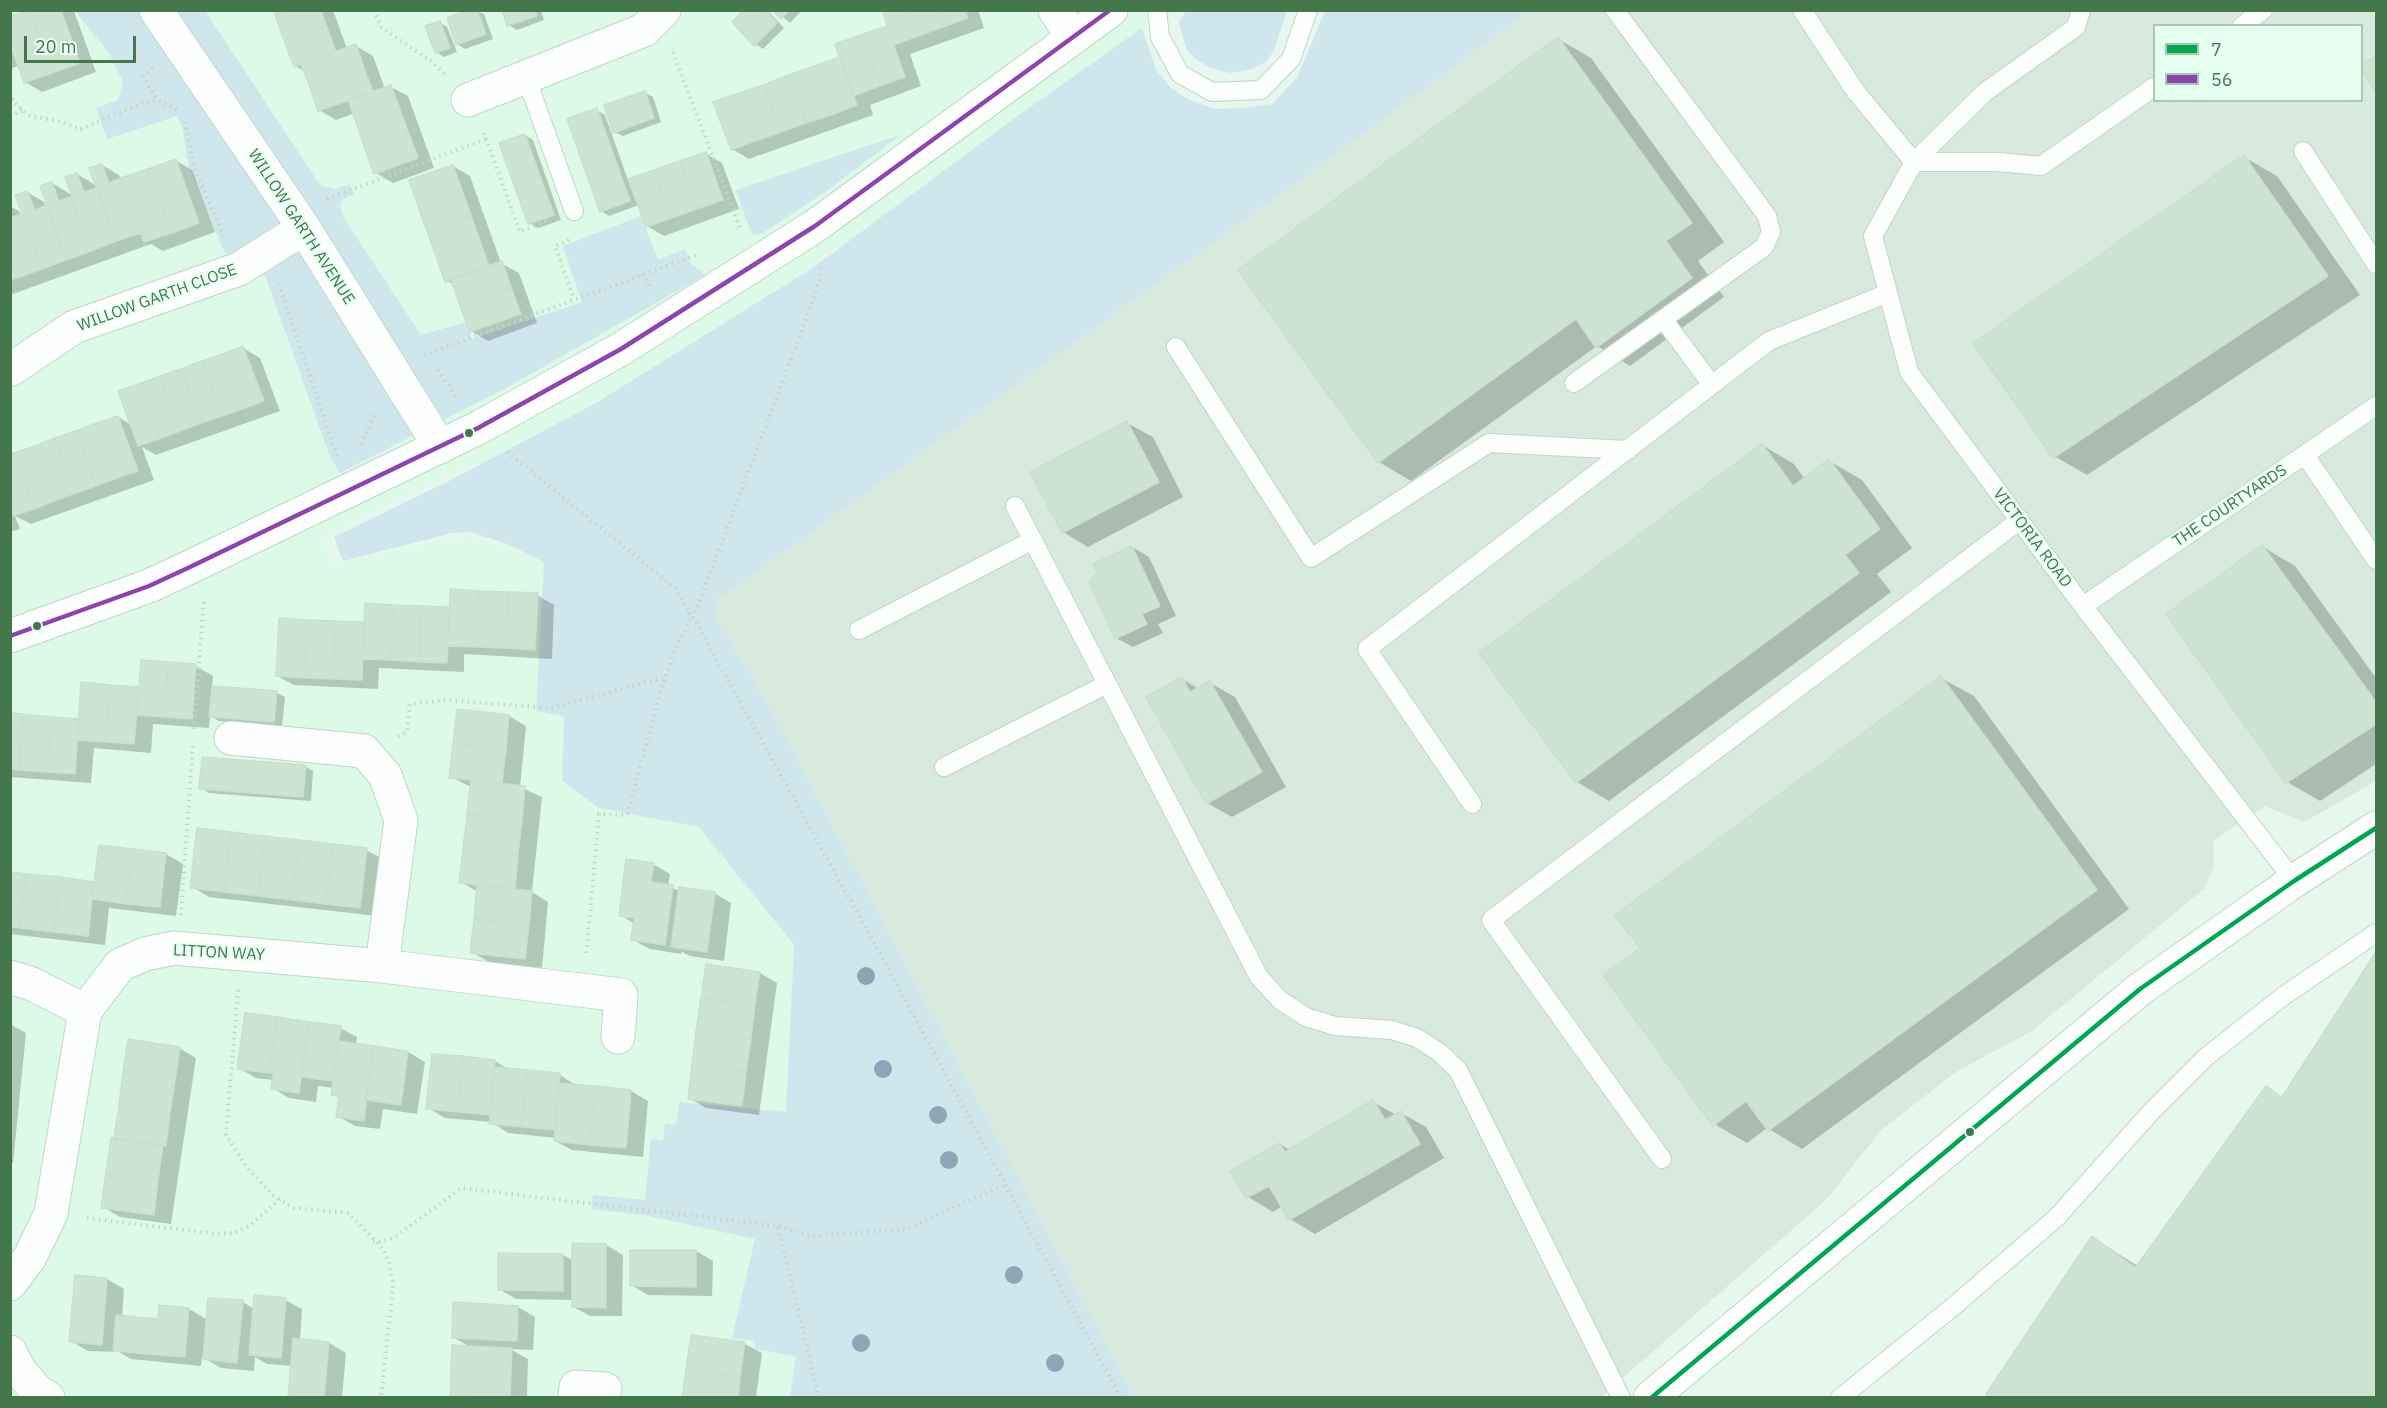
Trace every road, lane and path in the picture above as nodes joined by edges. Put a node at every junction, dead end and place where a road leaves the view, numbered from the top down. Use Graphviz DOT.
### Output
graph roads {
  1 [pos="156,10"];
  2 [pos="1054,10"];
  3 [pos="1111,10"];
  4 [pos="1157,10"];
  5 [pos="1308,10"];
  6 [pos="1615,10"];
  7 [pos="1802,10"];
  8 [pos="2081,10"];
  9 [pos="2263,10"];
  10 [pos="662,13"];
  11 [pos="2245,24"];
  12 [pos="1073,38"];
  13 [pos="526,77"];
  14 [pos="2153,88"];
  15 [pos="10,93"];
  16 [pos="468,100"];
  17 [pos="23,110"];
  18 [pos="10,116"];
  19 [pos="486,139"];
  20 [pos="2303,151"];
  21 [pos="1914,162"];
  22 [pos="322,201"];
  23 [pos="574,211"];
  24 [pos="815,226"];
  25 [pos="304,228"];
  26 [pos="710,250"];
  27 [pos="247,264"];
  28 [pos="2376,264"];
  29 [pos="753,265"];
  30 [pos="1888,293"];
  31 [pos="574,299"];
  32 [pos="1663,319"];
  33 [pos="1176,347"];
  34 [pos="10,370"];
  35 [pos="400,382"];
  36 [pos="1574,382"];
  37 [pos="1712,385"];
  38 [pos="2376,406"];
  39 [pos="478,428"];
  40 [pos="440,447"];
  41 [pos="1628,450"];
  42 [pos="2305,455"];
  43 [pos="344,479"];
  44 [pos="1015,506"];
  45 [pos="2020,520"];
  46 [pos="1033,540"];
  47 [pos="2376,560"];
  48 [pos="190,567"];
  49 [pos="2083,606"];
  50 [pos="690,612"];
  51 [pos="694,618"];
  52 [pos="689,624"];
  53 [pos="859,630"];
  54 [pos="10,636"];
  55 [pos="666,677"];
  56 [pos="1107,684"];
  57 [pos="231,738"];
  58 [pos="364,751"];
  59 [pos="944,767"];
  60 [pos="1472,804"];
  61 [pos="2376,828"];
  62 [pos="2294,881"];
  63 [pos="2376,933"];
  64 [pos="178,948"];
  65 [pos="242,954"];
  66 [pos="382,966"];
  67 [pos="10,977"];
  68 [pos="583,989"];
  69 [pos="85,1011"];
  70 [pos="618,1037"];
  71 [pos="1662,1159"];
  72 [pos="1004,1185"];
  73 [pos="280,1199"];
  74 [pos="51,1213"];
  75 [pos="778,1226"];
  76 [pos="373,1241"];
  77 [pos="10,1284"];
  78 [pos="10,1352"];
  79 [pos="48,1398"];
  80 [pos="381,1398"];
  81 [pos="819,1398"];
  82 [pos="1121,1398"];
  83 [pos="1621,1398"];
  84 [pos="1650,1398"];
  85 [pos="1840,1398"];
  1 -- 25 [label="street, WILLOW GARTH AVENUE"];
  2 -- 12 [label="street"];
  3 -- 12 [label="street"];
  4 -- 5 [label="lane"];
  6 -- 32 [label="lane"];
  7 -- 21 [label="lane"];
  8 -- 21 [label="lane, VICTORIA ROAD"];
  9 -- 11 [label="lane"];
  10 -- 13 [label="street"];
  10 -- 29 [label="path"];
  12 -- 24 [label="street"];
  13 -- 16 [label="street"];
  13 -- 23 [label="lane"];
  14 -- 21 [label="lane"];
  15 -- 17 [label="path"];
  17 -- 18 [label="path"];
  17 -- 27 [label="path"];
  19 -- 22 [label="path"];
  20 -- 28 [label="lane"];
  21 -- 30 [label="lane, VICTORIA ROAD"];
  23 -- 31 [label="path"];
  24 -- 29 [label="street"];
  24 -- 51 [label="path"];
  25 -- 27 [label="street, WILLOW GARTH CLOSE"];
  25 -- 35 [label="street, WILLOW GARTH AVENUE"];
  26 -- 31 [label="path"];
  27 -- 34 [label="street, WILLOW GARTH CLOSE"];
  27 -- 43 [label="path"];
  29 -- 39 [label="street"];
  30 -- 37 [label="lane"];
  30 -- 45 [label="lane, VICTORIA ROAD"];
  31 -- 35 [label="path"];
  32 -- 36 [label="lane"];
  32 -- 37 [label="lane"];
  33 -- 41 [label="lane"];
  35 -- 40 [label="street, WILLOW GARTH AVENUE"];
  35 -- 43 [label="path"];
  37 -- 41 [label="lane"];
  38 -- 42 [label="lane, THE COURTYARDS"];
  39 -- 40 [label="street"];
  39 -- 50 [label="path"];
  40 -- 43 [label="street"];
  41 -- 60 [label="lane"];
  42 -- 47 [label="lane"];
  42 -- 49 [label="lane, THE COURTYARDS"];
  43 -- 48 [label="street"];
  44 -- 46 [label="lane"];
  45 -- 49 [label="lane, VICTORIA ROAD"];
  45 -- 71 [label="lane"];
  46 -- 53 [label="lane"];
  46 -- 56 [label="lane"];
  48 -- 54 [label="street"];
  48 -- 64 [label="path"];
  49 -- 62 [label="lane, VICTORIA ROAD"];
  50 -- 51 [label="path"];
  50 -- 52 [label="path"];
  51 -- 52 [label="path"];
  51 -- 72 [label="path"];
  52 -- 55 [label="path"];
  55 -- 58 [label="path"];
  55 -- 68 [label="path"];
  56 -- 59 [label="lane"];
  56 -- 83 [label="lane"];
  57 -- 58 [label="street"];
  58 -- 66 [label="street"];
  61 -- 62 [label="street"];
  62 -- 84 [label="street"];
  63 -- 85 [label="lane"];
  64 -- 65 [label="street, LITTON WAY"];
  64 -- 69 [label="street, LITTON WAY"];
  65 -- 66 [label="street, LITTON WAY"];
  65 -- 73 [label="path"];
  66 -- 68 [label="street, LITTON WAY"];
  67 -- 69 [label="street"];
  68 -- 70 [label="street, LITTON WAY"];
  69 -- 74 [label="street, LITTON WAY"];
  72 -- 75 [label="path"];
  72 -- 82 [label="path"];
  73 -- 74 [label="path"];
  73 -- 76 [label="path"];
  74 -- 77 [label="street, LITTON WAY"];
  75 -- 76 [label="path"];
  75 -- 81 [label="path"];
  76 -- 80 [label="path"];
  78 -- 79 [label="street"];
}
